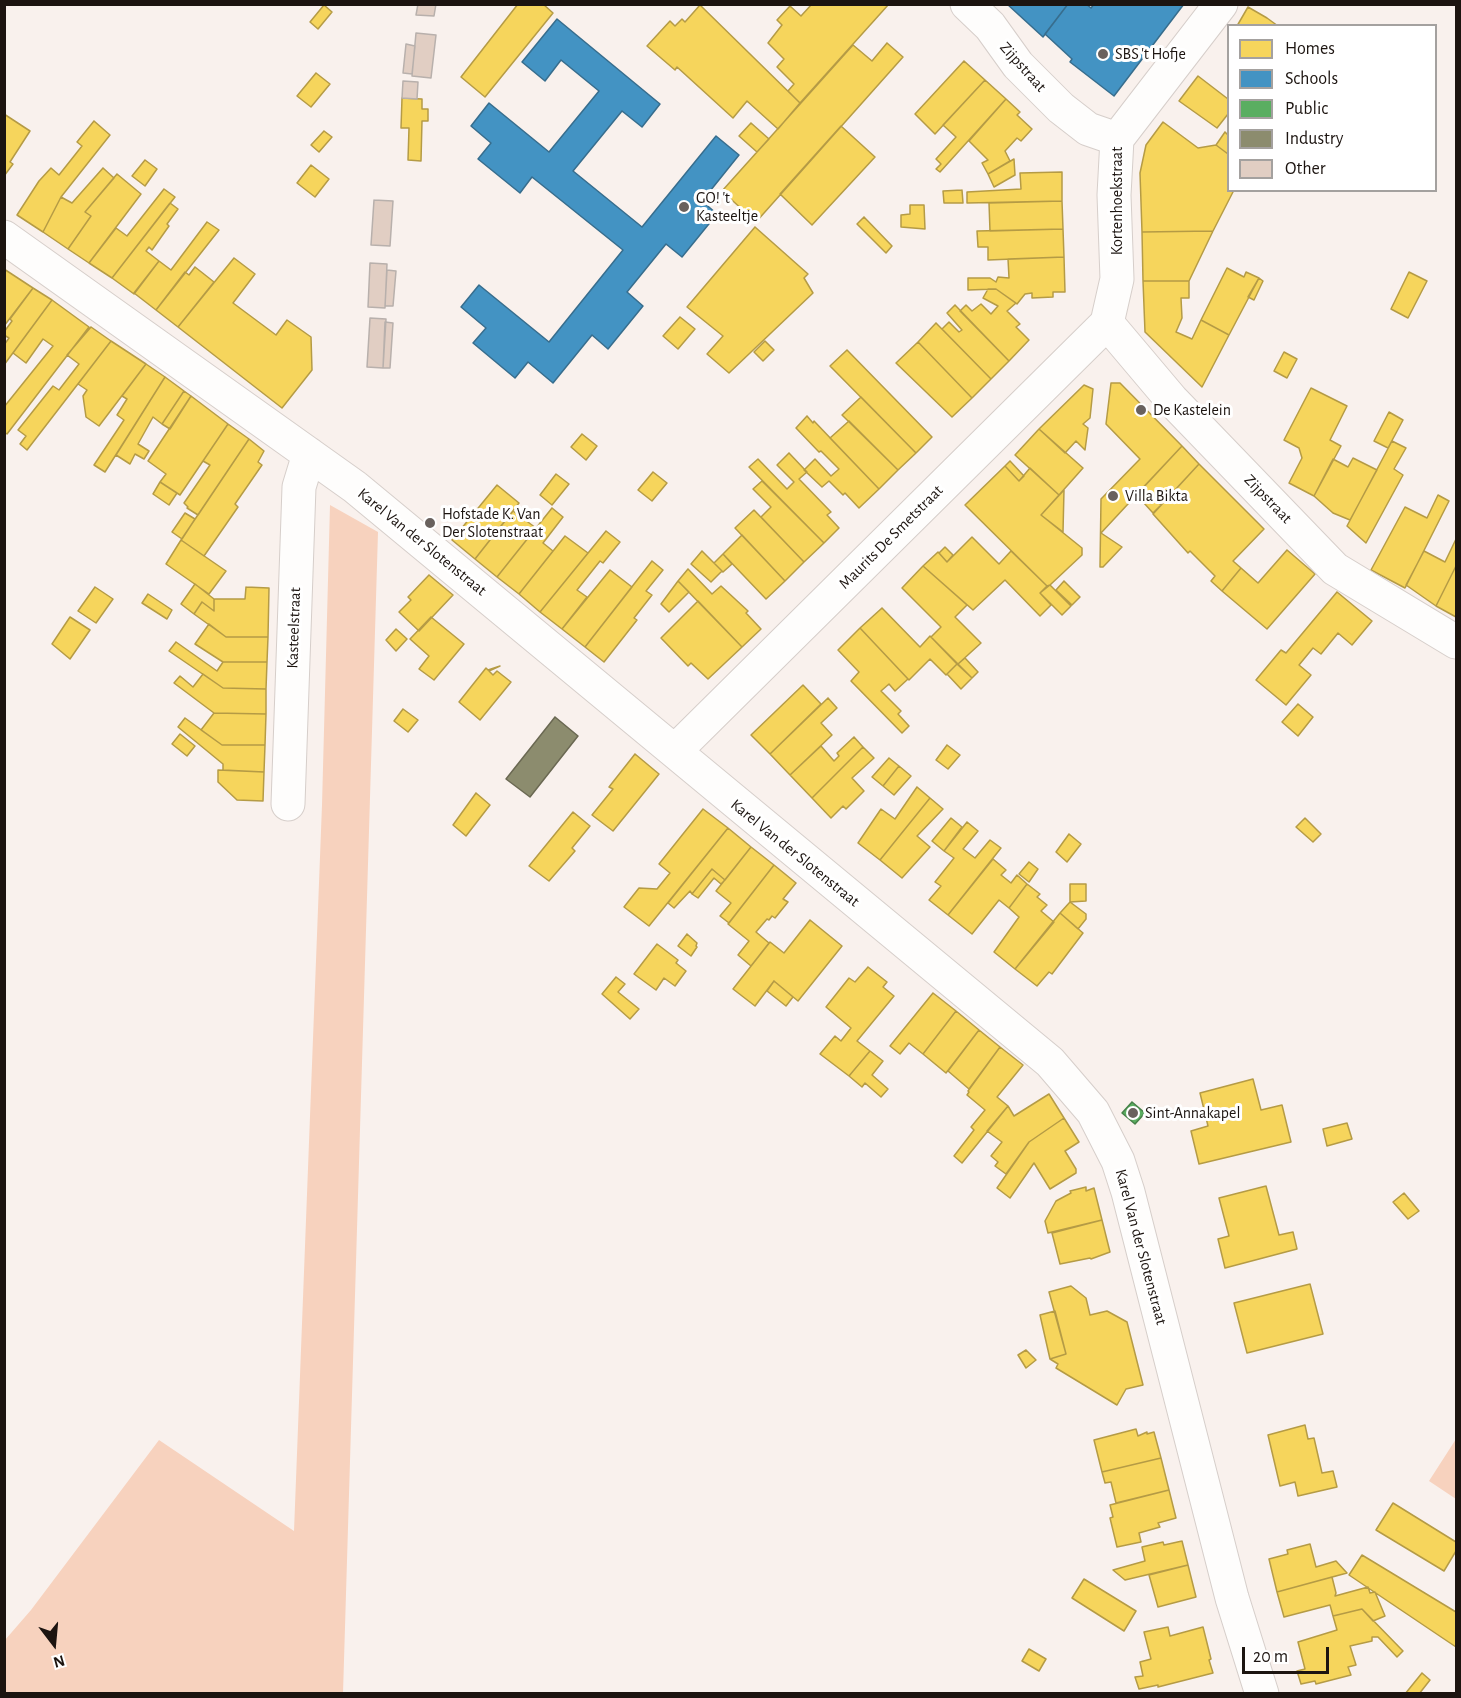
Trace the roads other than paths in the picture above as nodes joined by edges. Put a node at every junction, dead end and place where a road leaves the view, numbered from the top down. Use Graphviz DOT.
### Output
graph roads {
  1 [pos="968,4"];
  2 [pos="1221,4"];
  3 [pos="1117,139"];
  4 [pos="4,237"];
  5 [pos="1107,323"];
  6 [pos="309,454"];
  7 [pos="1456,642"];
  8 [pos="675,750"];
  9 [pos="288,804"];
  10 [pos="1262,1694"];
  1 -- 3 [label="street, Zijpstraat"];
  2 -- 3 [label="street, Kortenhoekstraat"];
  3 -- 5 [label="street, Kortenhoekstraat"];
  4 -- 6 [label="street, Karel Van der Slotenstraat"];
  5 -- 7 [label="street, Zijpstraat"];
  5 -- 8 [label="street, Maurits De Smetstraat"];
  6 -- 8 [label="street, Karel Van der Slotenstraat"];
  6 -- 9 [label="street, Kasteelstraat"];
  8 -- 10 [label="street, Karel Van der Slotenstraat"];
}
